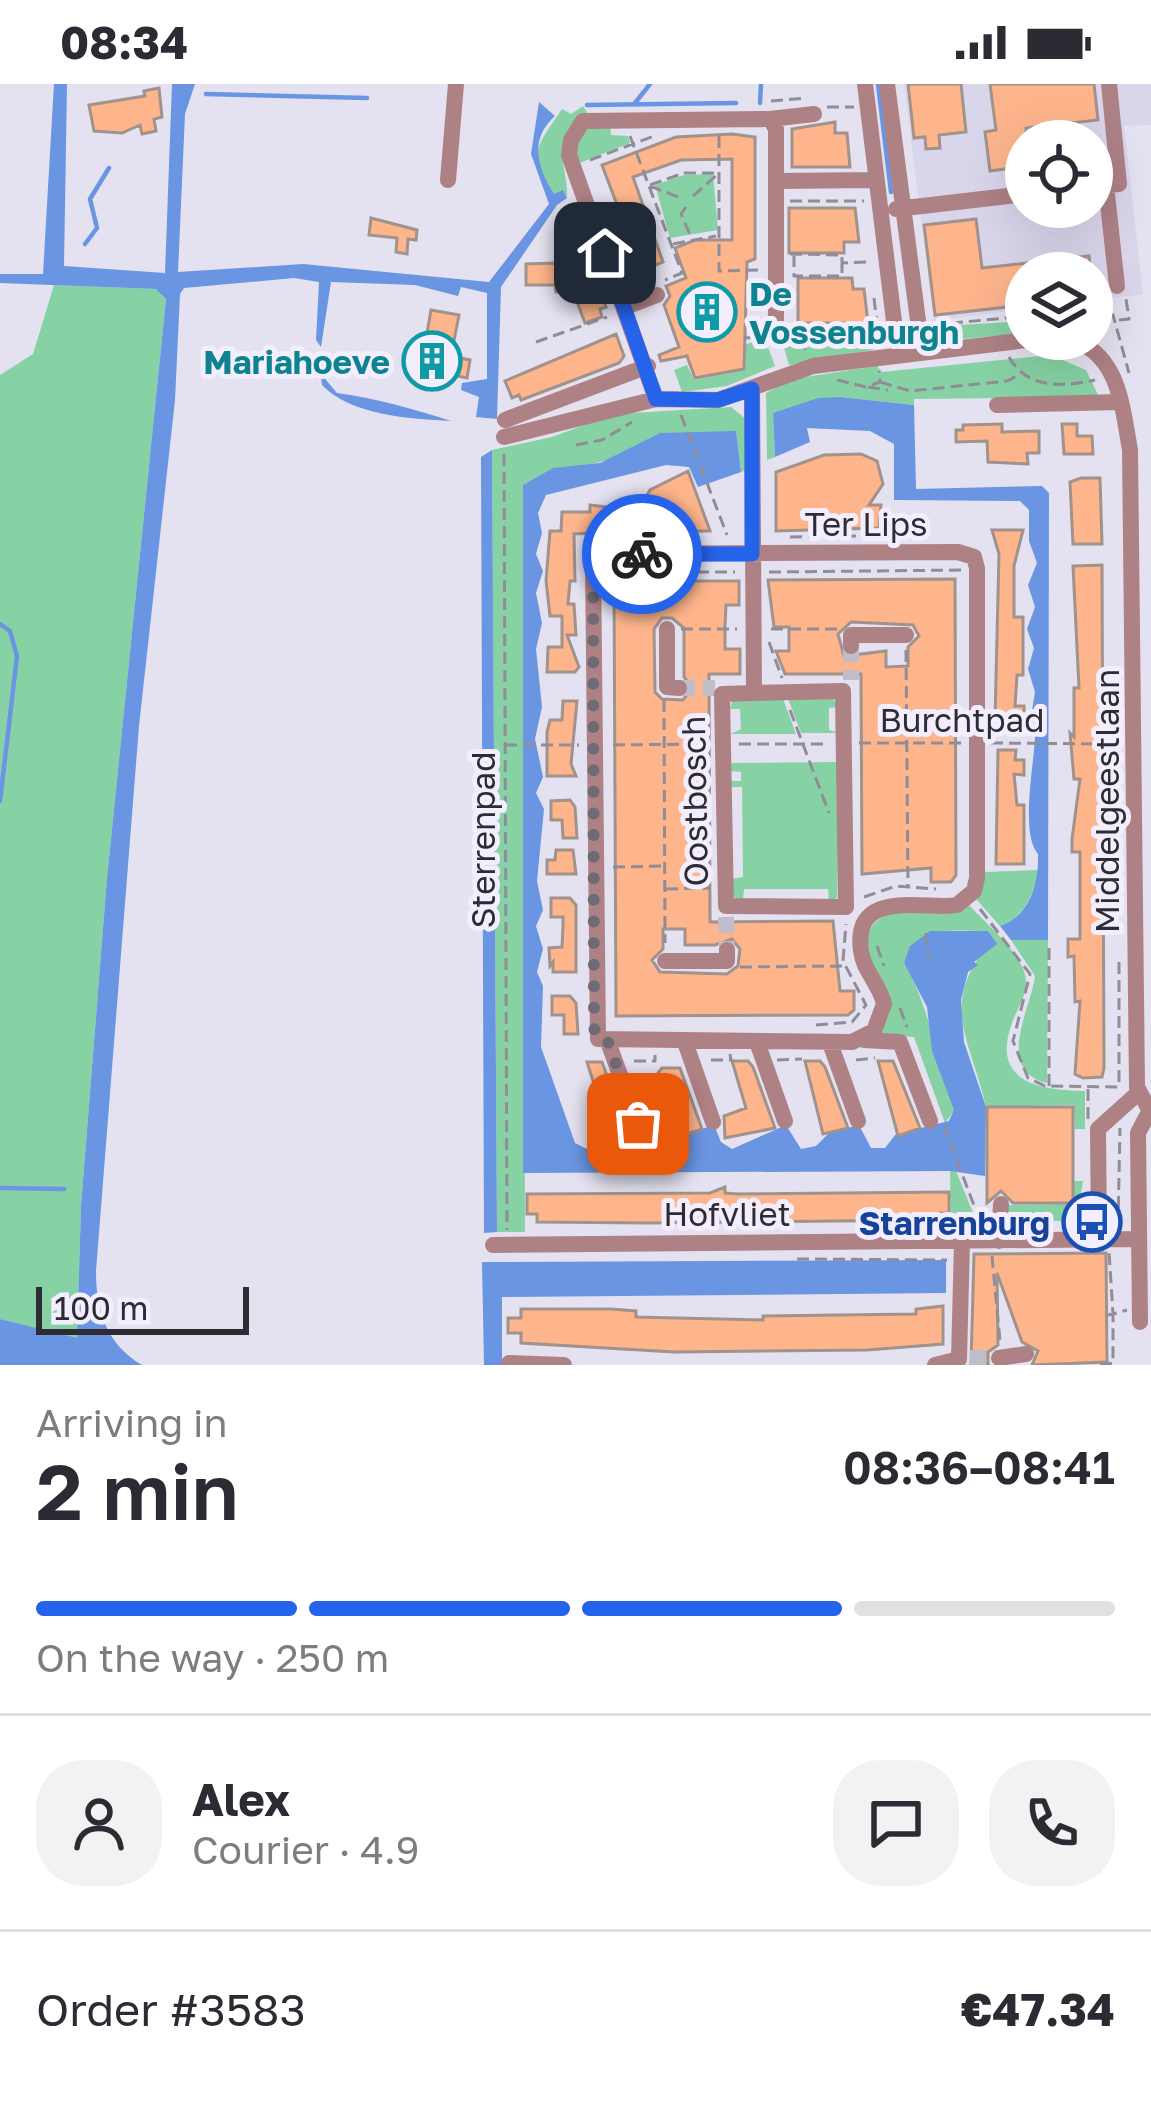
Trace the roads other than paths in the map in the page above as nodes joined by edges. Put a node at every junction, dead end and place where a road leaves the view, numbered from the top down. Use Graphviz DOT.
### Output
graph roads {
  1 [pos="456,84"];
  2 [pos="865,84"];
  3 [pos="887,84"];
  4 [pos="1109,84"];
  5 [pos="814,114"];
  6 [pos="770,119"];
  7 [pos="1113,120"];
  8 [pos="1113,124"];
  9 [pos="876,179"];
  10 [pos="448,180"];
  11 [pos="1113,185"];
  12 [pos="776,191"];
  13 [pos="1005,196"];
  14 [pos="873,206"];
  15 [pos="903,208"];
  16 [pos="1106,228"];
  17 [pos="658,288"];
  18 [pos="1118,293"];
  19 [pos="626,308"];
  20 [pos="776,332"];
  21 [pos="1005,346"];
  22 [pos="922,351"];
  23 [pos="889,355"];
  24 [pos="1103,360"];
  25 [pos="647,366"];
  26 [pos="752,389"];
  27 [pos="656,399"];
  28 [pos="1114,402"];
  29 [pos="997,405"];
  30 [pos="752,563"];
  31 [pos="667,629"];
  32 [pos="906,634"];
  33 [pos="851,646"];
  34 [pos="673,688"];
  35 [pos="754,693"];
  36 [pos="727,955"];
  37 [pos="665,961"];
  38 [pos="864,1040"];
  39 [pos="608,1042"];
  40 [pos="758,1042"];
  41 [pos="830,1043"];
  42 [pos="688,1051"];
  43 [pos="1137,1090"];
  44 [pos="1150,1113"];
  45 [pos="785,1121"];
  46 [pos="858,1121"];
  47 [pos="936,1121"];
  48 [pos="713,1122"];
  49 [pos="638,1124"];
  50 [pos="1001,1204"];
  51 [pos="1139,1239"];
  52 [pos="1106,1240"];
  53 [pos="994,1241"];
  54 [pos="962,1242"];
  55 [pos="500,1245"];
  56 [pos="1140,1314"];
  57 [pos="1026,1354"];
  58 [pos="1000,1358"];
  59 [pos="508,1364"];
  60 [pos="564,1365"];
  61 [pos="935,1365"];
  1 -- 10 [label="street"];
  2 -- 9 [label="street"];
  3 -- 15 [label="street"];
  4 -- 7 [label="street"];
  5 -- 6 [label="street"];
  6 -- 12 [label="street"];
  6 -- 19 [label="street"];
  8 -- 11 [label="street"];
  9 -- 12 [label="street"];
  9 -- 14 [label="street"];
  12 -- 20 [label="street"];
  13 -- 15 [label="street"];
  14 -- 15 [label="street"];
  14 -- 23 [label="street"];
  15 -- 22 [label="street"];
  16 -- 18 [label="street"];
  17 -- 19 [label="street"];
  19 -- 25 [label="street"];
  21 -- 22 [label="street"];
  22 -- 23 [label="street"];
  23 -- 26 [label="street"];
  24 -- 28 [label="street, Middelgeestlaan"];
  25 -- 27 [label="street"];
  25 -- 27 [label="street"];
  26 -- 27 [label="street"];
  26 -- 30 [label="street, Oostbosch"];
  28 -- 29 [label="street"];
  28 -- 43 [label="street, Middelgeestlaan"];
  30 -- 35 [label="street, Oostbosch"];
  30 -- 38 [label="street, Ter Lips"];
  30 -- 39 [label="street, Ter Lips"];
  31 -- 34 [label="street, Oostbosch"];
  32 -- 33 [label="street"];
  35 -- 35 [label="street, Oostbosch"];
  36 -- 37 [label="street"];
  38 -- 41 [label="street"];
  38 -- 47 [label="street"];
  39 -- 42 [label="street"];
  39 -- 49 [label="street"];
  40 -- 41 [label="street"];
  40 -- 42 [label="street"];
  40 -- 45 [label="street"];
  41 -- 46 [label="street"];
  42 -- 48 [label="street"];
  43 -- 44 [label="street"];
  43 -- 52 [label="street"];
  44 -- 51 [label="street"];
  50 -- 53 [label="street"];
  51 -- 52 [label="street, Hofvliet"];
  51 -- 56 [label="street"];
  52 -- 53 [label="street, Hofvliet"];
  53 -- 54 [label="street, Hofvliet"];
  54 -- 55 [label="street, Hofvliet"];
  54 -- 61 [label="street"];
  57 -- 58 [label="street"];
  59 -- 60 [label="street"];
}
